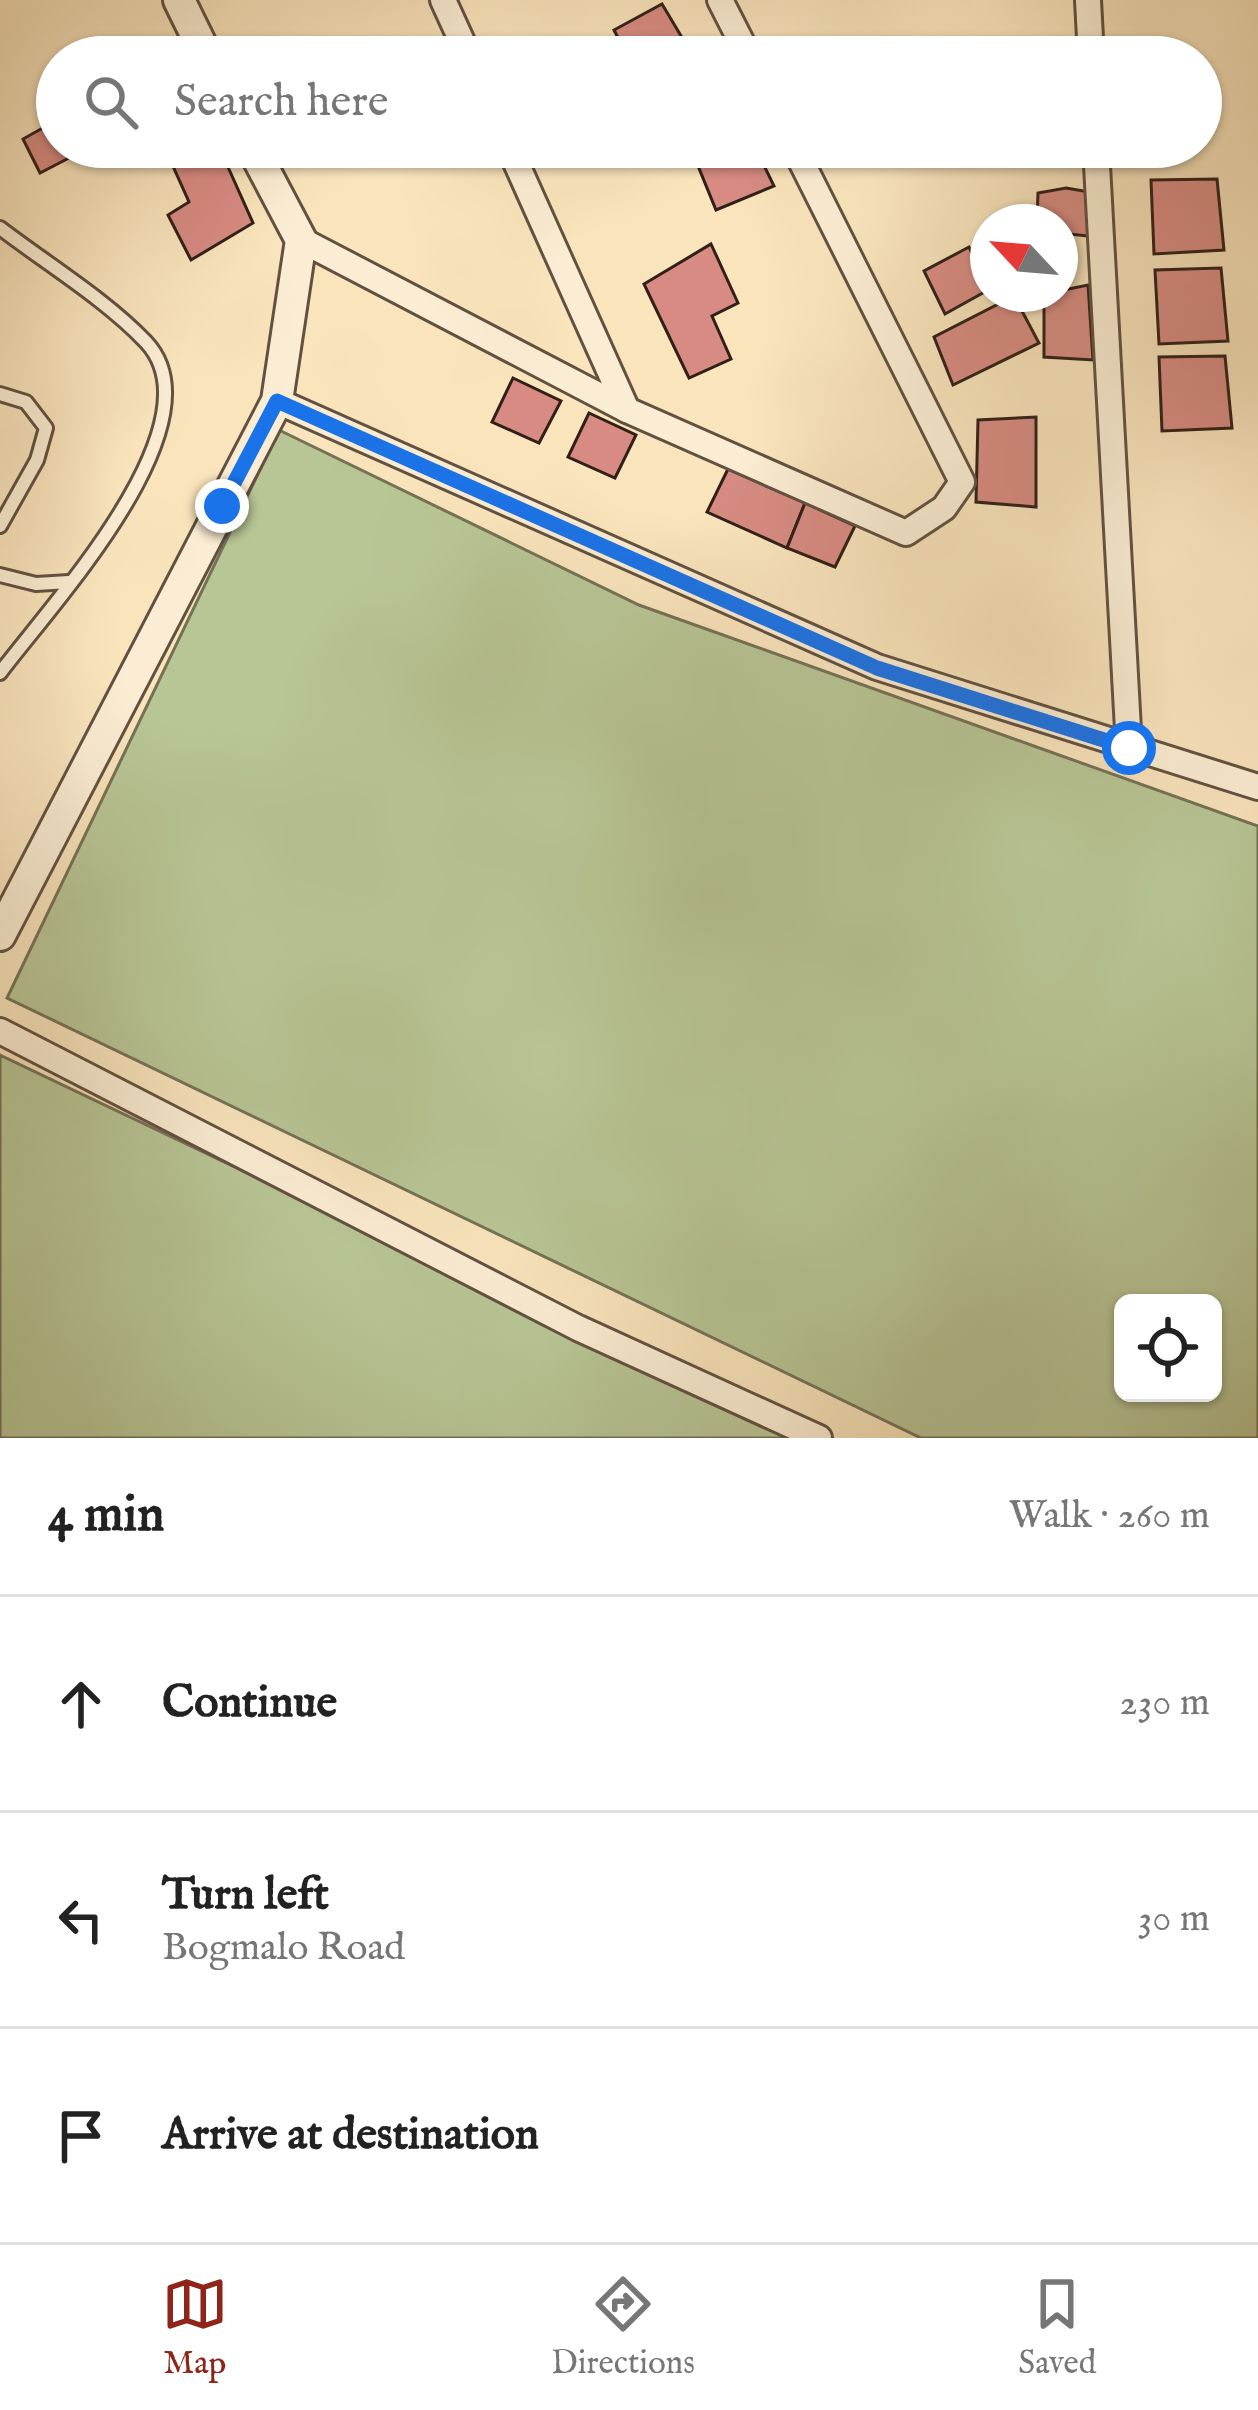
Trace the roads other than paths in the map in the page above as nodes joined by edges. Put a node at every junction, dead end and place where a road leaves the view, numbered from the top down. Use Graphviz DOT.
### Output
graph roads {
  1 [pos="179,0"];
  2 [pos="443,0"];
  3 [pos="720,0"];
  4 [pos="1088,0"];
  5 [pos="197,36"];
  6 [pos="459,36"];
  7 [pos="738,36"];
  8 [pos="1090,36"];
  9 [pos="263,168"];
  10 [pos="518,168"];
  11 [pos="805,168"];
  12 [pos="1097,168"];
  13 [pos="0,228"];
  14 [pos="301,240"];
  15 [pos="0,394"];
  16 [pos="277,401"];
  17 [pos="627,410"];
  18 [pos="0,526"];
  19 [pos="0,575"];
  20 [pos="69,582"];
  21 [pos="0,673"];
  22 [pos="1129,748"];
  23 [pos="1258,787"];
  24 [pos="0,935"];
  25 [pos="0,1031"];
  26 [pos="819,1438"];
  1 -- 5 [label="street"];
  2 -- 6 [label="street"];
  3 -- 7 [label="street"];
  4 -- 8 [label="street"];
  9 -- 14 [label="street"];
  10 -- 17 [label="street"];
  11 -- 17 [label="street"];
  12 -- 22 [label="street"];
  13 -- 20 [label="lane"];
  14 -- 16 [label="street"];
  14 -- 17 [label="street"];
  15 -- 18 [label="lane"];
  16 -- 22 [label="street"];
  16 -- 24 [label="street"];
  19 -- 20 [label="lane"];
  20 -- 21 [label="lane"];
  22 -- 23 [label="street"];
  25 -- 26 [label="street"];
}
